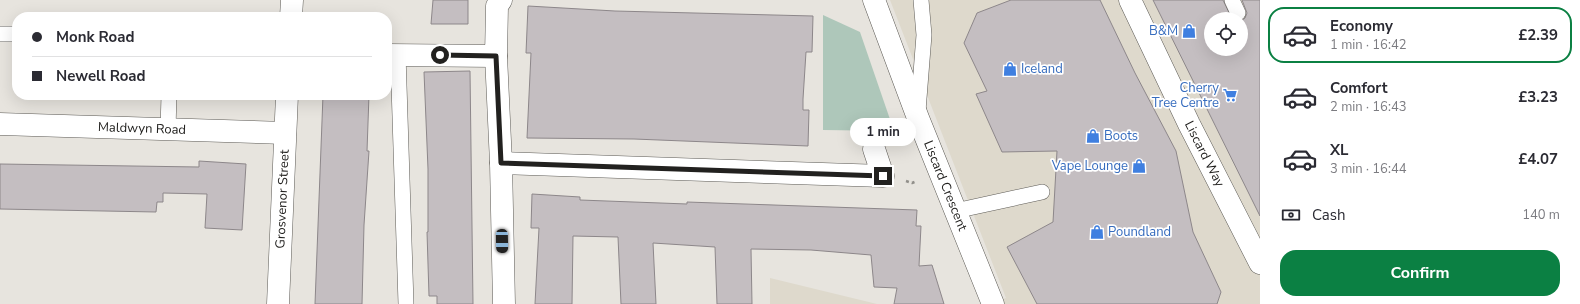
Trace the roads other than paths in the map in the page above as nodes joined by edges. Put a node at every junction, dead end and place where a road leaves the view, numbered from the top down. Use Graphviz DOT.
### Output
graph roads {
  1 [pos="292,0"];
  2 [pos="501,0"];
  3 [pos="874,0"];
  4 [pos="921,0"];
  5 [pos="1130,0"];
  6 [pos="291,12"];
  7 [pos="0,34"];
  8 [pos="12,34"];
  9 [pos="393,54"];
  10 [pos="496,56"];
  11 [pos="169,100"];
  12 [pos="287,100"];
  13 [pos="918,118"];
  14 [pos="0,124"];
  15 [pos="168,129"];
  16 [pos="285,133"];
  17 [pos="874,149"];
  18 [pos="501,163"];
  19 [pos="1042,192"];
  20 [pos="955,211"];
  21 [pos="1260,263"];
  22 [pos="278,304"];
  23 [pos="406,304"];
  24 [pos="504,304"];
  25 [pos="993,304"];
  1 -- 6 [label="street"];
  2 -- 10 [label="street"];
  3 -- 13 [label="street, Liscard Crescent"];
  4 -- 13 [label="lane"];
  5 -- 21 [label="street, Liscard Way"];
  7 -- 8 [label="lane"];
  9 -- 10 [label="street"];
  9 -- 23 [label="lane"];
  10 -- 18 [label="street"];
  11 -- 15 [label="lane"];
  12 -- 16 [label="street, Grosvenor Street"];
  13 -- 20 [label="street, Liscard Crescent"];
  14 -- 15 [label="street, Maldwyn Road"];
  15 -- 16 [label="street, Maldwyn Road"];
  16 -- 22 [label="street, Grosvenor Street"];
  17 -- 18 [label="street"];
  18 -- 24 [label="street"];
  19 -- 20 [label="lane"];
  20 -- 25 [label="street, Liscard Crescent"];
}
